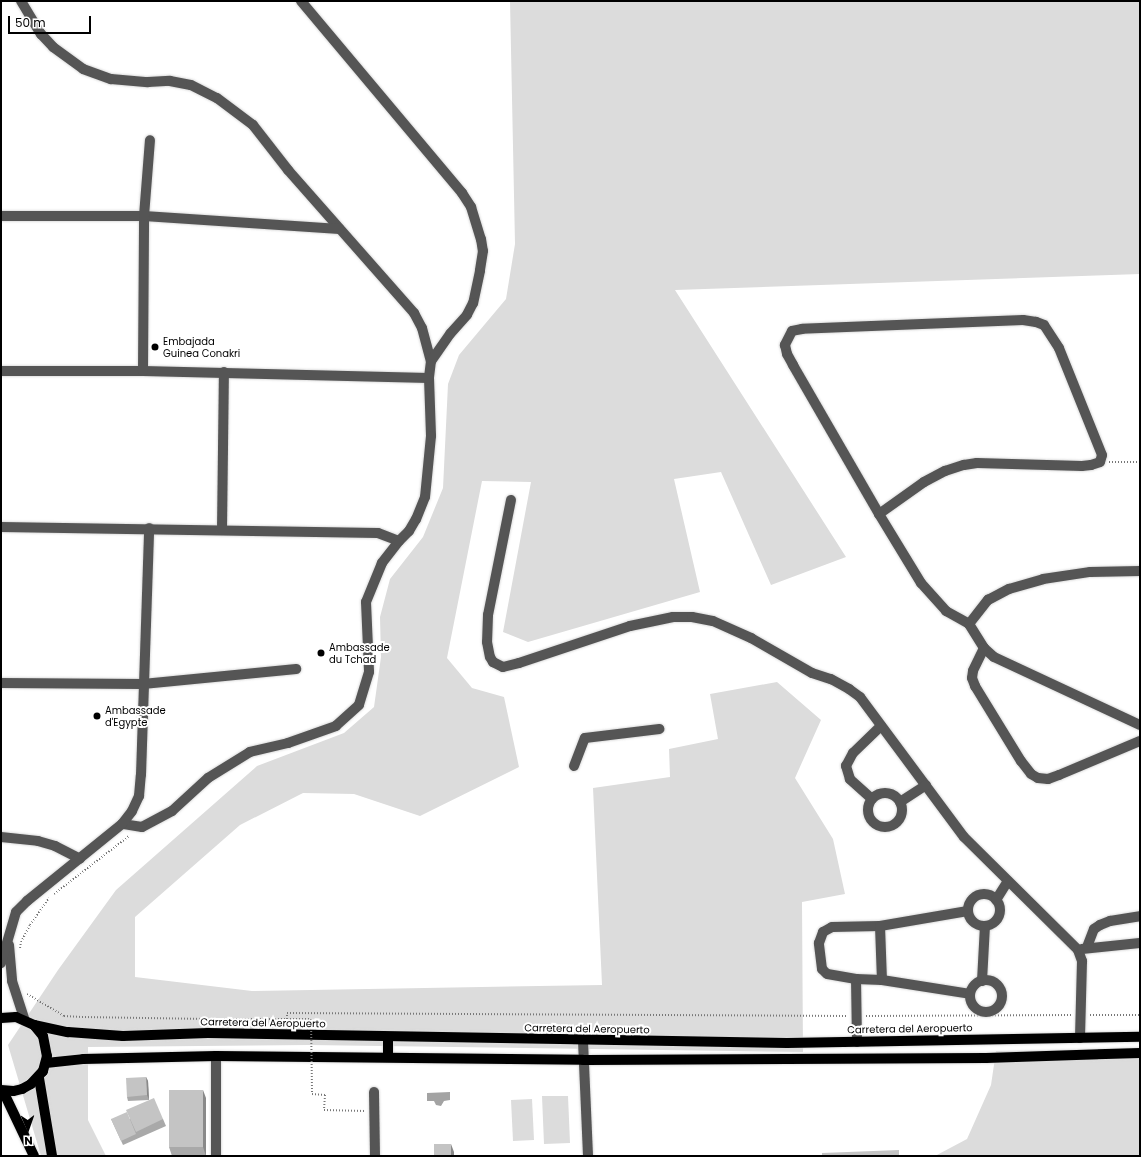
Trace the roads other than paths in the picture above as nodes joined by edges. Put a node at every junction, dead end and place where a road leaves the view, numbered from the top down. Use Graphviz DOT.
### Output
graph roads {
  1 [pos="21,1"];
  2 [pos="301,1"];
  3 [pos="150,140"];
  4 [pos="1,216"];
  5 [pos="144,216"];
  6 [pos="340,229"];
  7 [pos="431,361"];
  8 [pos="143,370"];
  9 [pos="1,371"];
  10 [pos="224,372"];
  11 [pos="429,378"];
  12 [pos="512,500"];
  13 [pos="879,514"];
  14 [pos="1,527"];
  15 [pos="149,528"];
  16 [pos="222,530"];
  17 [pos="399,541"];
  18 [pos="1140,572"];
  19 [pos="969,624"];
  20 [pos="984,648"];
  21 [pos="296,669"];
  22 [pos="1,683"];
  23 [pos="143,684"];
  24 [pos="1140,725"];
  25 [pos="881,726"];
  26 [pos="659,730"];
  27 [pos="1140,741"];
  28 [pos="574,766"];
  29 [pos="926,785"];
  30 [pos="872,799"];
  31 [pos="900,802"];
  32 [pos="122,824"];
  33 [pos="1,837"];
  34 [pos="80,859"];
  35 [pos="1008,881"];
  36 [pos="996,900"];
  37 [pos="968,911"];
  38 [pos="1140,916"];
  39 [pos="880,926"];
  40 [pos="985,926"];
  41 [pos="9,937"];
  42 [pos="1140,943"];
  43 [pos="1083,948"];
  44 [pos="1,963"];
  45 [pos="856,979"];
  46 [pos="882,980"];
  47 [pos="982,981"];
  48 [pos="970,994"];
  49 [pos="1,1018"];
  50 [pos="24,1019"];
  51 [pos="34,1025"];
  52 [pos="388,1037"];
  53 [pos="1140,1037"];
  54 [pos="1080,1038"];
  55 [pos="583,1041"];
  56 [pos="857,1042"];
  57 [pos="1140,1053"];
  58 [pos="216,1056"];
  59 [pos="388,1057"];
  60 [pos="583,1060"];
  61 [pos="46,1063"];
  62 [pos="39,1078"];
  63 [pos="2,1090"];
  64 [pos="374,1092"];
  65 [pos="34,1156"];
  66 [pos="52,1156"];
  67 [pos="216,1156"];
  68 [pos="375,1156"];
  69 [pos="588,1156"];
  1 -- 6 [label="street"];
  2 -- 7 [label="street"];
  3 -- 5 [label="street"];
  4 -- 5 [label="street"];
  5 -- 6 [label="street"];
  5 -- 8 [label="street"];
  6 -- 7 [label="street"];
  7 -- 11 [label="street"];
  8 -- 9 [label="street"];
  8 -- 10 [label="street"];
  10 -- 11 [label="street"];
  10 -- 16 [label="street"];
  11 -- 17 [label="street"];
  12 -- 25 [label="street"];
  13 -- 13 [label="street"];
  13 -- 19 [label="street"];
  14 -- 15 [label="street"];
  15 -- 16 [label="street"];
  15 -- 23 [label="street"];
  16 -- 17 [label="street"];
  17 -- 32 [label="street"];
  18 -- 19 [label="street"];
  19 -- 20 [label="street"];
  20 -- 24 [label="street"];
  20 -- 27 [label="street"];
  21 -- 23 [label="street"];
  22 -- 23 [label="street"];
  23 -- 32 [label="street"];
  25 -- 29 [label="street"];
  25 -- 30 [label="street"];
  26 -- 28 [label="street"];
  29 -- 31 [label="street"];
  29 -- 35 [label="street"];
  30 -- 31 [label="street"];
  30 -- 31 [label="street"];
  32 -- 34 [label="street"];
  33 -- 34 [label="street"];
  34 -- 41 [label="street"];
  35 -- 36 [label="street"];
  35 -- 43 [label="street"];
  36 -- 37 [label="street"];
  36 -- 40 [label="street"];
  37 -- 39 [label="street"];
  37 -- 40 [label="street"];
  38 -- 43 [label="street"];
  39 -- 45 [label="street"];
  39 -- 46 [label="street"];
  40 -- 47 [label="street"];
  41 -- 44 [label="street"];
  41 -- 50 [label="street"];
  42 -- 43 [label="street"];
  43 -- 54 [label="street"];
  45 -- 46 [label="street"];
  45 -- 56 [label="street"];
  46 -- 48 [label="street"];
  47 -- 48 [label="street"];
  47 -- 48 [label="street"];
  49 -- 50 [label="main road"];
  50 -- 51 [label="main road"];
  51 -- 52 [label="main road, Carretera del Aeropuerto"];
  51 -- 61 [label="main road"];
  52 -- 55 [label="main road, Carretera del Aeropuerto"];
  52 -- 59 [label="main road"];
  53 -- 54 [label="main road, Carretera del Aeropuerto"];
  54 -- 56 [label="main road, Carretera del Aeropuerto"];
  55 -- 56 [label="main road, Carretera del Aeropuerto"];
  55 -- 60 [label="street"];
  57 -- 60 [label="main road"];
  58 -- 59 [label="main road"];
  58 -- 61 [label="main road"];
  58 -- 67 [label="street"];
  59 -- 60 [label="main road"];
  60 -- 69 [label="street"];
  61 -- 62 [label="main road"];
  62 -- 63 [label="main road"];
  62 -- 66 [label="main road"];
  63 -- 65 [label="main road"];
  64 -- 68 [label="street"];
}
